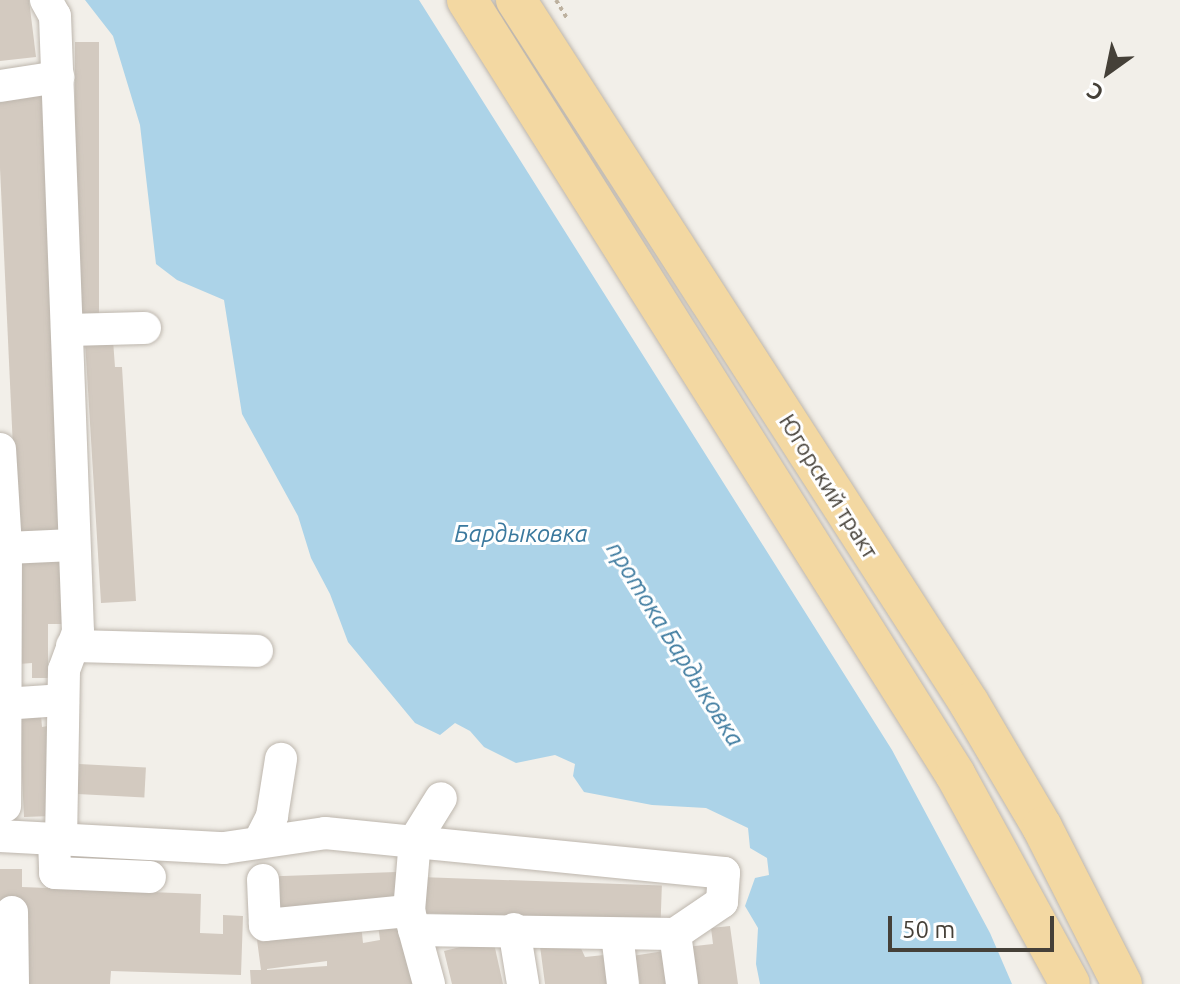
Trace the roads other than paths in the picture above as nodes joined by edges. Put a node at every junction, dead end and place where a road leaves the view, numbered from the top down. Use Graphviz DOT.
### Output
graph roads {
  1 [pos="46,0"];
  2 [pos="467,0"];
  3 [pos="516,0"];
  4 [pos="58,77"];
  5 [pos="0,86"];
  6 [pos="145,328"];
  7 [pos="67,330"];
  8 [pos="0,449"];
  9 [pos="74,545"];
  10 [pos="6,548"];
  11 [pos="72,646"];
  12 [pos="257,651"];
  13 [pos="2,657"];
  14 [pos="63,700"];
  15 [pos="4,704"];
  16 [pos="281,759"];
  17 [pos="441,798"];
  18 [pos="2,821"];
  19 [pos="57,839"];
  20 [pos="415,840"];
  21 [pos="259,842"];
  22 [pos="150,877"];
  23 [pos="263,880"];
  24 [pos="12,912"];
  25 [pos="412,920"];
  26 [pos="514,929"];
  27 [pos="617,934"];
  28 [pos="675,934"];
  29 [pos="13,984"];
  30 [pos="429,984"];
  31 [pos="523,984"];
  32 [pos="623,984"];
  33 [pos="682,984"];
  34 [pos="1070,984"];
  35 [pos="1122,984"];
  1 -- 4 [label="lane"];
  2 -- 34 [label="main road"];
  3 -- 35 [label="main road, Югорский тракт"];
  4 -- 5 [label="lane"];
  4 -- 7 [label="lane"];
  6 -- 7 [label="lane"];
  7 -- 9 [label="lane"];
  8 -- 10 [label="lane"];
  9 -- 10 [label="lane"];
  9 -- 11 [label="lane"];
  10 -- 13 [label="lane"];
  11 -- 12 [label="lane"];
  11 -- 14 [label="lane"];
  13 -- 15 [label="lane"];
  14 -- 15 [label="lane"];
  14 -- 19 [label="lane"];
  15 -- 18 [label="lane"];
  16 -- 21 [label="lane"];
  17 -- 20 [label="lane"];
  18 -- 19 [label="lane"];
  19 -- 21 [label="lane"];
  19 -- 22 [label="lane"];
  20 -- 21 [label="lane"];
  20 -- 25 [label="lane"];
  20 -- 28 [label="lane"];
  23 -- 25 [label="lane"];
  24 -- 29 [label="lane"];
  25 -- 26 [label="lane"];
  25 -- 30 [label="lane"];
  26 -- 27 [label="lane"];
  26 -- 31 [label="lane"];
  27 -- 28 [label="lane"];
  27 -- 32 [label="lane"];
  28 -- 33 [label="lane"];
}
